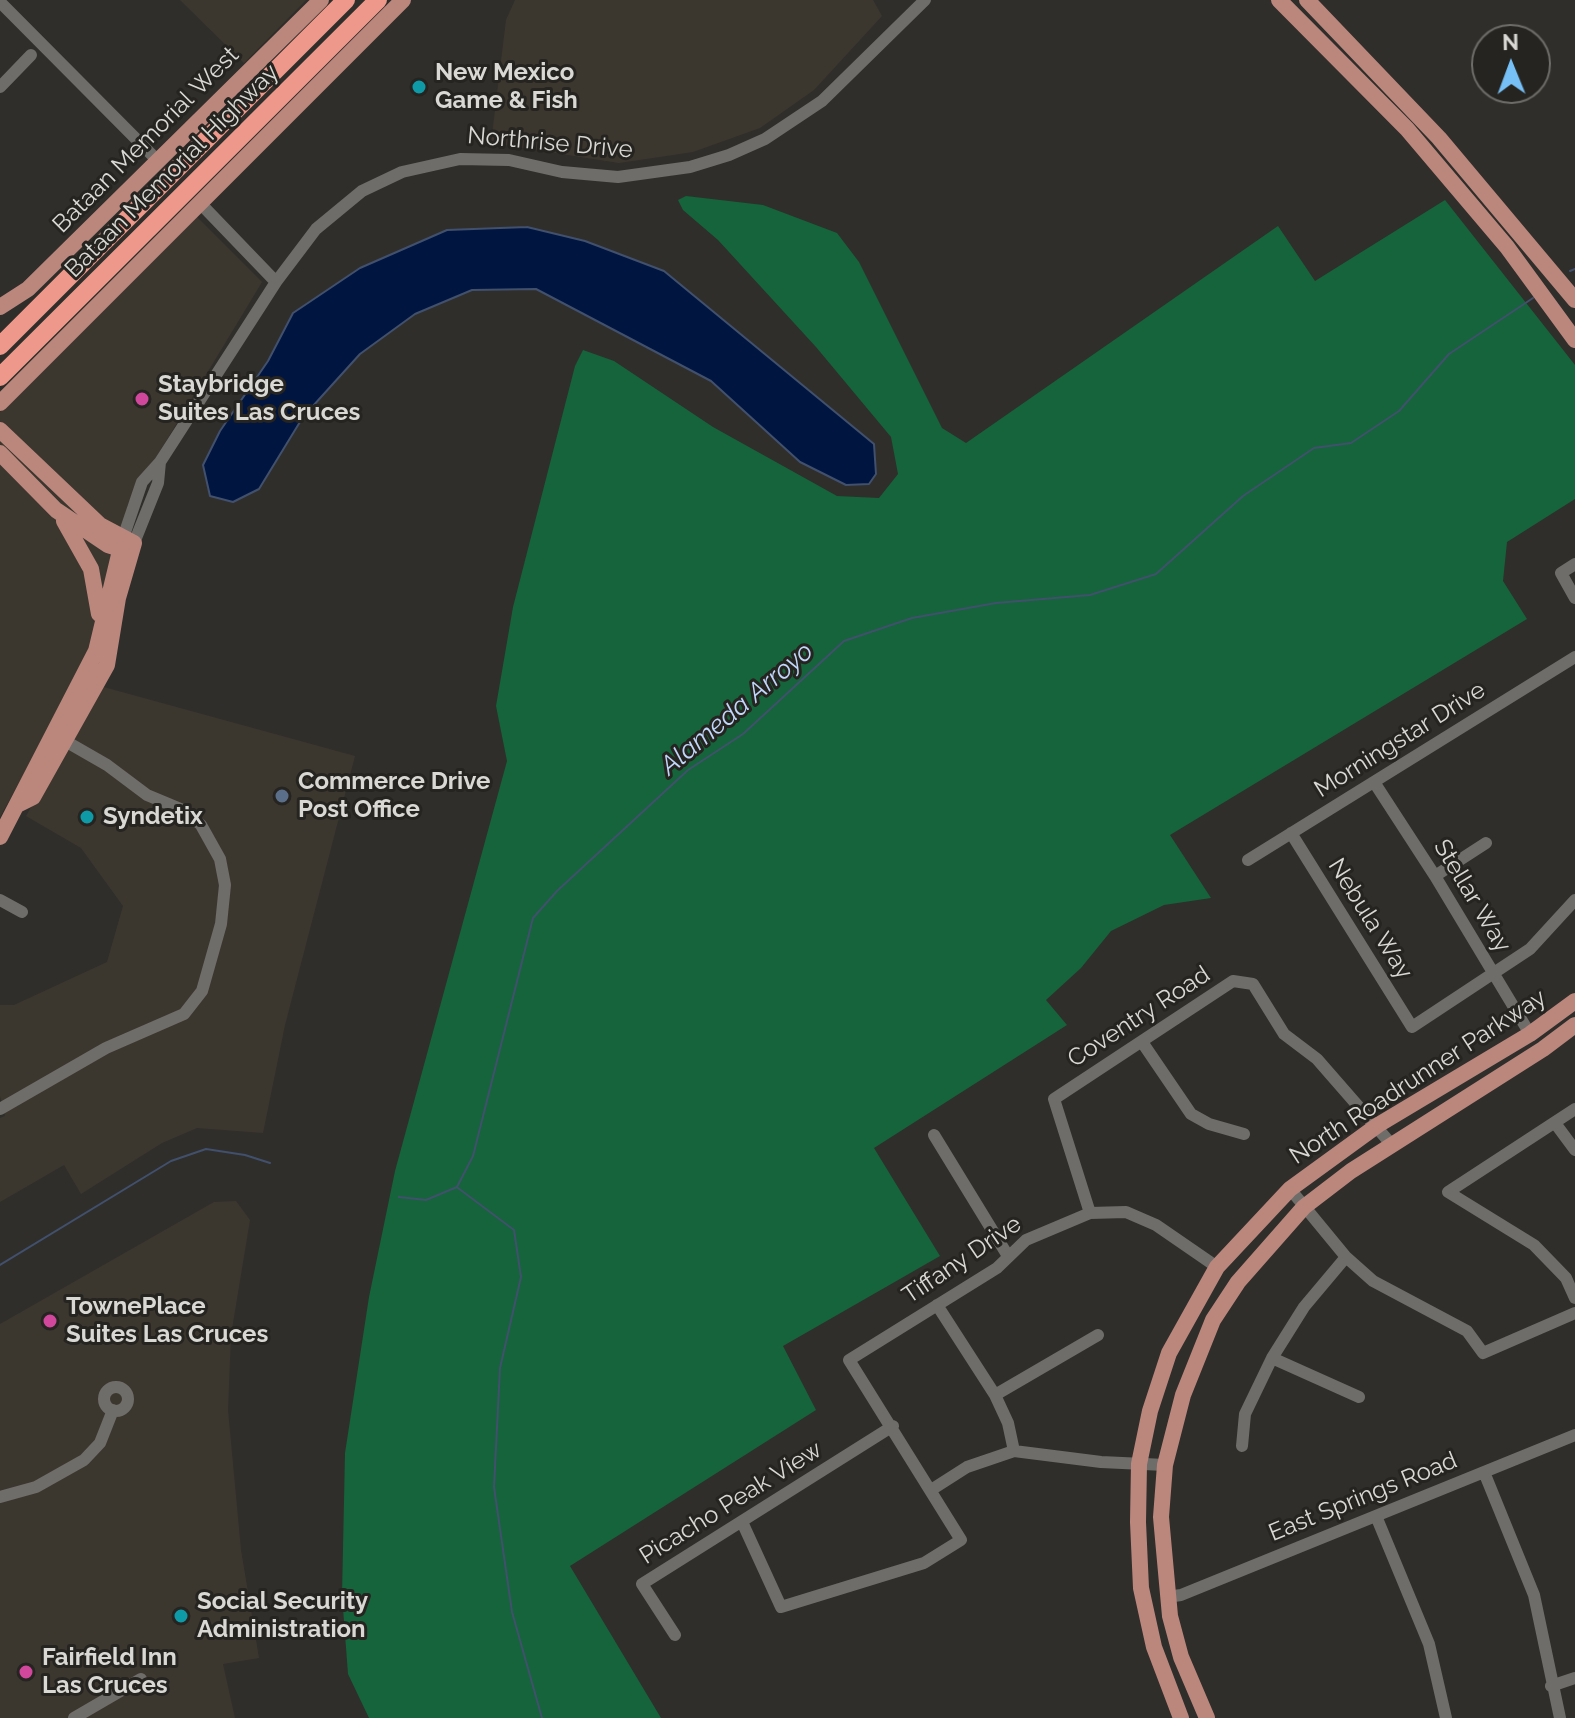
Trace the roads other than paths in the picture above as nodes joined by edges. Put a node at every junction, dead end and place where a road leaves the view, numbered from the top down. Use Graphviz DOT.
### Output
graph roads {
  1 [pos="321,0"];
  2 [pos="346,0"];
  3 [pos="378,0"];
  4 [pos="403,0"];
  5 [pos="925,0"];
  6 [pos="1279,0"];
  7 [pos="1307,0"];
  8 [pos="0,2"];
  9 [pos="31,55"];
  10 [pos="0,87"];
  11 [pos="159,162"];
  12 [pos="200,203"];
  13 [pos="276,282"];
  14 [pos="1575,300"];
  15 [pos="0,307"];
  16 [pos="1575,340"];
  17 [pos="0,346"];
  18 [pos="6,381"];
  19 [pos="0,403"];
  20 [pos="0,430"];
  21 [pos="0,453"];
  22 [pos="58,487"];
  23 [pos="50,504"];
  24 [pos="127,546"];
  25 [pos="1575,564"];
  26 [pos="1575,598"];
  27 [pos="96,651"];
  28 [pos="1575,657"];
  29 [pos="60,737"];
  30 [pos="1374,782"];
  31 [pos="1291,833"];
  32 [pos="0,837"];
  33 [pos="1486,843"];
  34 [pos="1248,860"];
  35 [pos="1435,876"];
  36 [pos="0,900"];
  37 [pos="1575,900"];
  38 [pos="22,912"];
  39 [pos="1494,975"];
  40 [pos="1575,1001"];
  41 [pos="1575,1025"];
  42 [pos="1530,1034"];
  43 [pos="1142,1042"];
  44 [pos="0,1109"];
  45 [pos="1575,1109"];
  46 [pos="1555,1123"];
  47 [pos="1378,1125"];
  48 [pos="1244,1134"];
  49 [pos="934,1135"];
  50 [pos="1392,1145"];
  51 [pos="1575,1150"];
  52 [pos="1290,1189"];
  53 [pos="1304,1207"];
  54 [pos="1090,1213"];
  55 [pos="1008,1256"];
  56 [pos="1346,1257"];
  57 [pos="1217,1267"];
  58 [pos="1575,1298"];
  59 [pos="937,1305"];
  60 [pos="1575,1313"];
  61 [pos="1098,1335"];
  62 [pos="1272,1358"];
  63 [pos="995,1395"];
  64 [pos="1359,1397"];
  65 [pos="113,1410"];
  66 [pos="893,1426"];
  67 [pos="1575,1435"];
  68 [pos="1242,1446"];
  69 [pos="1014,1451"];
  70 [pos="1139,1464"];
  71 [pos="1165,1465"];
  72 [pos="1484,1472"];
  73 [pos="931,1490"];
  74 [pos="0,1497"];
  75 [pos="1376,1516"];
  76 [pos="743,1524"];
  77 [pos="1167,1597"];
  78 [pos="675,1635"];
  79 [pos="1575,1678"];
  80 [pos="141,1679"];
  81 [pos="1551,1686"];
  82 [pos="74,1718"];
  83 [pos="1181,1718"];
  84 [pos="1207,1718"];
  85 [pos="1446,1718"];
  86 [pos="1560,1718"];
  1 -- 11 [label="main road, Bataan Memorial West"];
  2 -- 17 [label="highway, Bataan Memorial Highway"];
  3 -- 18 [label="highway, Bataan Memorial Highway"];
  4 -- 12 [label="main road"];
  5 -- 13 [label="street, Northrise Drive"];
  6 -- 16 [label="main road"];
  7 -- 14 [label="main road"];
  8 -- 11 [label="street"];
  9 -- 10 [label="street"];
  11 -- 15 [label="main road, Bataan Memorial West"];
  12 -- 13 [label="street"];
  12 -- 18 [label="main road"];
  13 -- 24 [label="street, Northrise Drive"];
  18 -- 19 [label="main road"];
  20 -- 22 [label="main road"];
  21 -- 23 [label="main road"];
  22 -- 23 [label="main road"];
  22 -- 24 [label="main road"];
  23 -- 24 [label="main road"];
  23 -- 27 [label="main road"];
  24 -- 27 [label="main road"];
  24 -- 29 [label="main road"];
  25 -- 26 [label="street"];
  27 -- 29 [label="main road"];
  28 -- 30 [label="street, Morningstar Drive"];
  29 -- 32 [label="main road"];
  29 -- 44 [label="street"];
  30 -- 31 [label="street, Morningstar Drive"];
  30 -- 35 [label="street, Stellar Way"];
  31 -- 34 [label="street, Morningstar Drive"];
  31 -- 39 [label="street, Nebula Way"];
  33 -- 35 [label="street"];
  35 -- 39 [label="street, Stellar Way"];
  36 -- 38 [label="street"];
  37 -- 39 [label="street"];
  39 -- 42 [label="street, Stellar Way"];
  40 -- 42 [label="main road, North Roadrunner Parkway"];
  41 -- 50 [label="main road, North Roadrunner Parkway"];
  42 -- 47 [label="main road, North Roadrunner Parkway"];
  43 -- 47 [label="street, Coventry Road"];
  43 -- 48 [label="street"];
  43 -- 54 [label="street, Coventry Road"];
  45 -- 46 [label="street"];
  46 -- 51 [label="street"];
  46 -- 58 [label="street"];
  47 -- 50 [label="street, Coventry Road"];
  47 -- 52 [label="main road, North Roadrunner Parkway"];
  49 -- 55 [label="street"];
  50 -- 53 [label="main road, North Roadrunner Parkway"];
  52 -- 53 [label="street"];
  52 -- 57 [label="main road, North Roadrunner Parkway"];
  53 -- 56 [label="street"];
  53 -- 71 [label="main road, North Roadrunner Parkway"];
  54 -- 55 [label="street, Tiffany Drive"];
  54 -- 57 [label="street, Tiffany Drive"];
  55 -- 59 [label="street, Tiffany Drive"];
  56 -- 60 [label="street"];
  56 -- 62 [label="street"];
  57 -- 70 [label="main road, North Roadrunner Parkway"];
  59 -- 63 [label="street"];
  59 -- 66 [label="street, Tiffany Drive"];
  61 -- 63 [label="street"];
  62 -- 64 [label="street"];
  62 -- 68 [label="street"];
  63 -- 69 [label="street"];
  65 -- 74 [label="street"];
  66 -- 73 [label="street"];
  66 -- 76 [label="street, Picacho Peak View"];
  67 -- 72 [label="street, East Springs Road"];
  69 -- 70 [label="street"];
  69 -- 73 [label="street"];
  70 -- 71 [label="street"];
  70 -- 83 [label="main road, North Roadrunner Parkway"];
  71 -- 77 [label="main road, North Roadrunner Parkway"];
  72 -- 75 [label="street, East Springs Road"];
  72 -- 81 [label="street"];
  73 -- 76 [label="street"];
  75 -- 77 [label="street, East Springs Road"];
  75 -- 85 [label="street"];
  76 -- 78 [label="street, Picacho Peak View"];
  77 -- 84 [label="main road, North Roadrunner Parkway"];
  79 -- 81 [label="street"];
  80 -- 82 [label="street"];
  81 -- 86 [label="street"];
}
